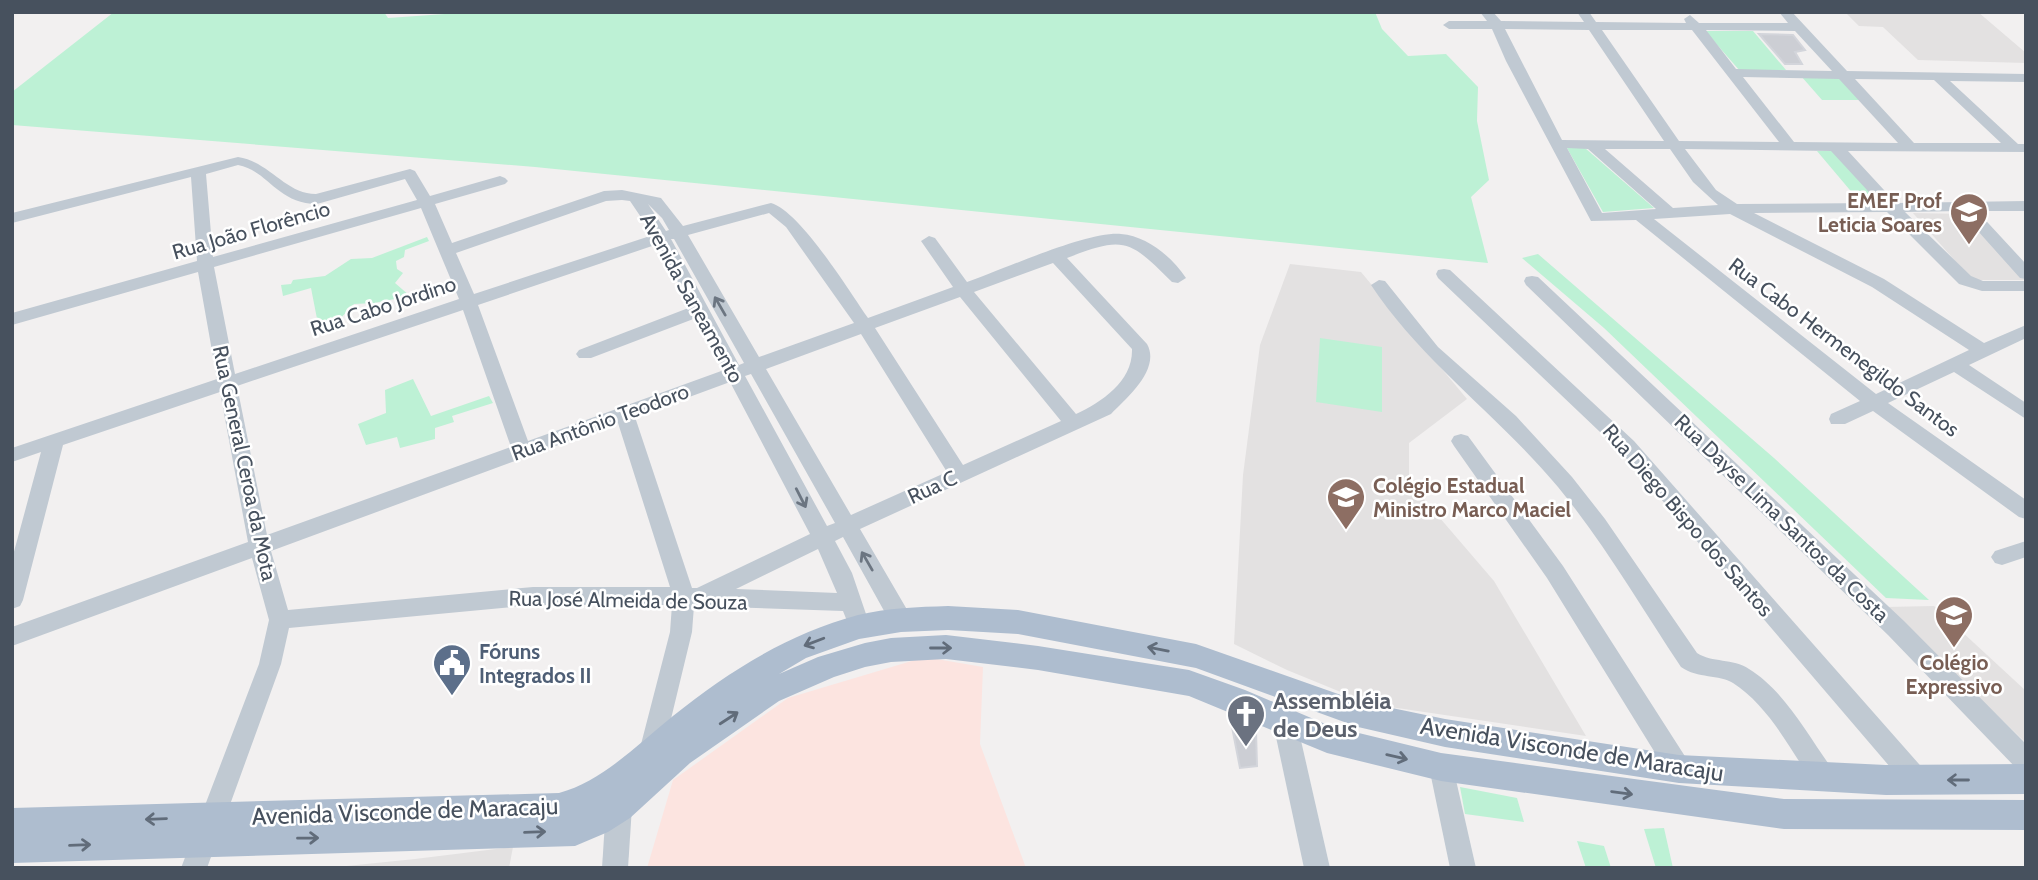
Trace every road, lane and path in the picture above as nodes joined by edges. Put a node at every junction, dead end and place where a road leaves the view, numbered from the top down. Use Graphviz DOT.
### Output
graph roads {
  1 [pos="1486,12"];
  2 [pos="1583,12"];
  3 [pos="1685,12"];
  4 [pos="1784,12"];
  5 [pos="1801,12"];
  6 [pos="1497,24"];
  7 [pos="1449,25"];
  8 [pos="1591,25"];
  9 [pos="1695,25"];
  10 [pos="1798,27"];
  11 [pos="1735,73"];
  12 [pos="1843,75"];
  13 [pos="1860,76"];
  14 [pos="1938,77"];
  15 [pos="2026,78"];
  16 [pos="1675,143"];
  17 [pos="1558,144"];
  18 [pos="1591,144"];
  19 [pos="1789,145"];
  20 [pos="1835,146"];
  21 [pos="1909,146"];
  22 [pos="2020,148"];
  23 [pos="198,171"];
  24 [pos="500,181"];
  25 [pos="426,202"];
  26 [pos="2026,206"];
  27 [pos="1965,207"];
  28 [pos="771,208"];
  29 [pos="1892,208"];
  30 [pos="1733,209"];
  31 [pos="1670,214"];
  32 [pos="1639,215"];
  33 [pos="12,218"];
  34 [pos="670,234"];
  35 [pos="929,241"];
  36 [pos="446,251"];
  37 [pos="1056,256"];
  38 [pos="205,264"];
  39 [pos="1444,274"];
  40 [pos="2026,274"];
  41 [pos="1178,278"];
  42 [pos="1532,281"];
  43 [pos="1965,281"];
  44 [pos="1379,285"];
  45 [pos="2026,286"];
  46 [pos="962,288"];
  47 [pos="468,302"];
  48 [pos="700,310"];
  49 [pos="12,319"];
  50 [pos="863,325"];
  51 [pos="2026,331"];
  52 [pos="1983,351"];
  53 [pos="585,354"];
  54 [pos="754,365"];
  55 [pos="1956,365"];
  56 [pos="734,373"];
  57 [pos="227,382"];
  58 [pos="1875,403"];
  59 [pos="2026,412"];
  60 [pos="624,413"];
  61 [pos="1838,419"];
  62 [pos="1073,423"];
  63 [pos="1461,441"];
  64 [pos="54,442"];
  65 [pos="800,447"];
  66 [pos="522,450"];
  67 [pos="12,455"];
  68 [pos="779,456"];
  69 [pos="959,474"];
  70 [pos="2026,511"];
  71 [pos="848,526"];
  72 [pos="821,538"];
  73 [pos="259,547"];
  74 [pos="2026,549"];
  75 [pos="2002,557"];
  76 [pos="692,597"];
  77 [pos="12,600"];
  78 [pos="855,615"];
  79 [pos="280,620"];
  80 [pos="901,620"];
  81 [pos="12,636"];
  82 [pos="1192,670"];
  83 [pos="1241,686"];
  84 [pos="1285,723"];
  85 [pos="651,752"];
  86 [pos="2026,761"];
  87 [pos="1441,767"];
  88 [pos="1679,769"];
  89 [pos="1825,778"];
  90 [pos="2026,779"];
  91 [pos="1917,780"];
  92 [pos="619,807"];
  93 [pos="2026,815"];
  94 [pos="12,824"];
  95 [pos="205,842"];
  96 [pos="12,847"];
  97 [pos="615,868"];
  98 [pos="1317,868"];
  99 [pos="1463,868"];
  1 -- 6 [label="street"];
  2 -- 8 [label="street"];
  3 -- 9 [label="street"];
  4 -- 10 [label="street"];
  5 -- 13 [label="street"];
  6 -- 7 [label="street"];
  6 -- 8 [label="street"];
  6 -- 17 [label="street"];
  8 -- 9 [label="street"];
  8 -- 16 [label="street"];
  9 -- 10 [label="street"];
  9 -- 11 [label="street"];
  10 -- 12 [label="street"];
  11 -- 12 [label="street"];
  11 -- 19 [label="street"];
  12 -- 13 [label="street"];
  12 -- 21 [label="street"];
  13 -- 14 [label="street"];
  14 -- 15 [label="street"];
  14 -- 22 [label="street"];
  16 -- 18 [label="street"];
  16 -- 19 [label="street"];
  16 -- 30 [label="street"];
  17 -- 18 [label="street"];
  17 -- 32 [label="street"];
  18 -- 31 [label="street"];
  19 -- 20 [label="street"];
  20 -- 21 [label="street"];
  20 -- 29 [label="street"];
  21 -- 22 [label="street"];
  23 -- 25 [label="street"];
  23 -- 33 [label="street"];
  23 -- 38 [label="street, Rua General Ceroa da Mota"];
  24 -- 25 [label="street, Rua João Florêncio"];
  25 -- 36 [label="street"];
  25 -- 38 [label="street, Rua João Florêncio"];
  26 -- 27 [label="street"];
  27 -- 29 [label="street"];
  27 -- 40 [label="street"];
  28 -- 34 [label="street, Rua Cabo Jordino"];
  28 -- 50 [label="street"];
  29 -- 30 [label="street"];
  29 -- 43 [label="street"];
  30 -- 31 [label="street"];
  30 -- 52 [label="street"];
  31 -- 32 [label="street"];
  32 -- 58 [label="street, Rua Cabo Hermenegildo Santos"];
  34 -- 36 [label="street, Avenida Saneamento"];
  34 -- 47 [label="street, Rua Cabo Jordino"];
  34 -- 48 [label="street, Avenida Saneamento"];
  54 -- 34 [label="street, Avenida Saneamento, one-way"];
  35 -- 46 [label="street"];
  36 -- 47 [label="street"];
  37 -- 41 [label="street, Rua Antônio Teodoro"];
  37 -- 46 [label="street, Rua Antônio Teodoro"];
  37 -- 62 [label="street, Rua C"];
  38 -- 49 [label="street, Rua João Florêncio"];
  38 -- 57 [label="street, Rua General Ceroa da Mota"];
  39 -- 91 [label="street, Rua Diego Bispo dos Santos"];
  42 -- 86 [label="street, Rua Dayse Lima Santos da Costa"];
  43 -- 45 [label="street"];
  44 -- 89 [label="street"];
  46 -- 50 [label="street, Rua Antônio Teodoro"];
  46 -- 62 [label="street"];
  47 -- 57 [label="street, Rua Cabo Jordino"];
  47 -- 66 [label="street"];
  48 -- 53 [label="street"];
  48 -- 56 [label="street, Avenida Saneamento"];
  50 -- 54 [label="street, Rua Antônio Teodoro"];
  50 -- 69 [label="street"];
  51 -- 52 [label="street"];
  52 -- 55 [label="street"];
  54 -- 56 [label="street, Rua Antônio Teodoro"];
  54 -- 65 [label="street, Avenida Saneamento"];
  55 -- 58 [label="street"];
  55 -- 59 [label="street"];
  56 -- 60 [label="street, Rua Antônio Teodoro"];
  56 -- 68 [label="street, Avenida Saneamento"];
  57 -- 64 [label="street, Rua Cabo Jordino"];
  57 -- 73 [label="street, Rua General Ceroa da Mota"];
  58 -- 61 [label="street"];
  58 -- 70 [label="street, Rua Cabo Hermenegildo Santos"];
  60 -- 66 [label="street, Rua Antônio Teodoro"];
  60 -- 76 [label="street"];
  62 -- 69 [label="street, Rua C"];
  63 -- 88 [label="street"];
  64 -- 67 [label="street, Rua Cabo Jordino"];
  64 -- 77 [label="street"];
  65 -- 68 [label="street"];
  65 -- 71 [label="street, Avenida Saneamento"];
  66 -- 73 [label="street, Rua Antônio Teodoro"];
  68 -- 72 [label="street, Avenida Saneamento, one-way"];
  69 -- 71 [label="street, Rua C"];
  71 -- 72 [label="street, Rua C"];
  80 -- 71 [label="street, Avenida Saneamento, one-way"];
  72 -- 76 [label="street, Rua C"];
  72 -- 78 [label="street, Avenida Saneamento"];
  73 -- 79 [label="street, Rua General Ceroa da Mota"];
  73 -- 81 [label="street, Rua Antônio Teodoro"];
  74 -- 75 [label="street"];
  76 -- 78 [label="street, Rua José Almeida de Souza"];
  76 -- 79 [label="street, Rua José Almeida de Souza"];
  76 -- 85 [label="street"];
  78 -- 80 [label="main road, Avenida Visconde de Maracaju"];
  78 -- 85 [label="main road, Avenida Visconde de Maracaju, one-way"];
  79 -- 95 [label="street, Rua General Ceroa da Mota"];
  82 -- 80 [label="main road, Avenida Visconde de Maracaju, one-way"];
  82 -- 83 [label="main road, Avenida Visconde de Maracaju"];
  92 -- 82 [label="main road, Avenida Visconde de Maracaju, one-way"];
  83 -- 84 [label="main road, Avenida Visconde de Maracaju"];
  83 -- 88 [label="main road, Avenida Visconde de Maracaju"];
  84 -- 87 [label="main road, Avenida Visconde de Maracaju, one-way"];
  84 -- 98 [label="street"];
  85 -- 95 [label="main road, Avenida Visconde de Maracaju"];
  87 -- 93 [label="main road, Avenida Visconde de Maracaju, one-way"];
  87 -- 99 [label="street"];
  88 -- 89 [label="main road, Avenida Visconde de Maracaju"];
  89 -- 91 [label="main road, Avenida Visconde de Maracaju"];
  90 -- 91 [label="main road, Avenida Visconde de Maracaju, one-way"];
  95 -- 92 [label="main road, Avenida Visconde de Maracaju, one-way"];
  92 -- 97 [label="street"];
  95 -- 94 [label="main road, Avenida Visconde de Maracaju, one-way"];
  96 -- 95 [label="main road, Avenida Visconde de Maracaju, one-way"];
}
